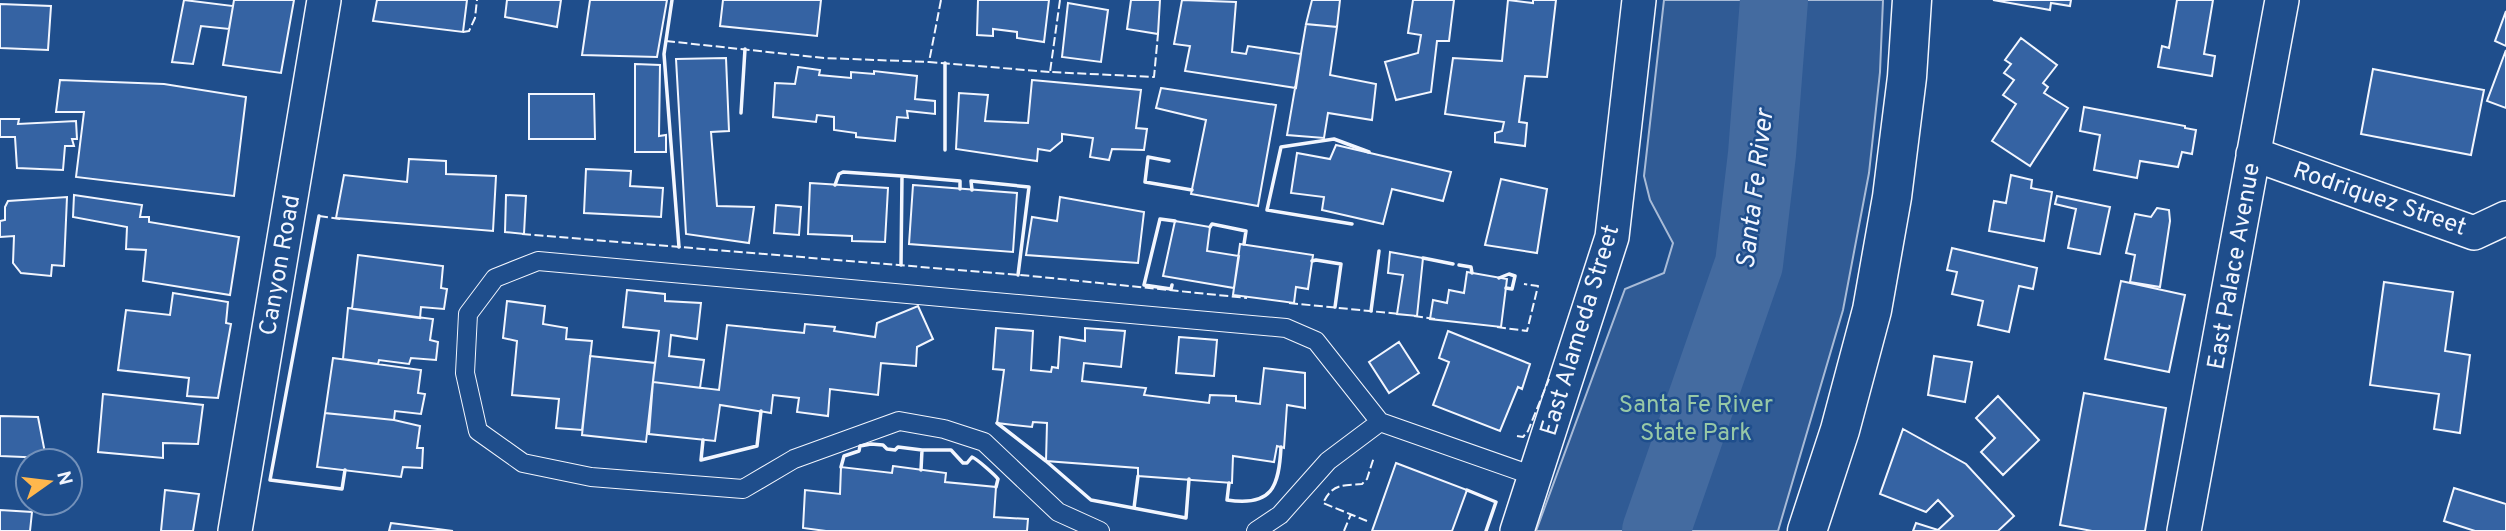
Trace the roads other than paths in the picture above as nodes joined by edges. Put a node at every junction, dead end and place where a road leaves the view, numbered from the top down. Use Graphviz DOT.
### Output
graph roads {
  1 [pos="324,0"];
  2 [pos="1639,0"];
  3 [pos="1912,0"];
  4 [pos="2281,0"];
  5 [pos="2253,154"];
  6 [pos="2506,218"];
  7 [pos="1380,422"];
  8 [pos="1534,476"];
  9 [pos="235,531"];
  10 [pos="1100,531"];
  11 [pos="1256,531"];
  12 [pos="1517,531"];
  13 [pos="1807,531"];
  14 [pos="2184,531"];
  1 -- 9 [label="street, Canyon Road"];
  2 -- 8 [label="street, East Alameda Street"];
  3 -- 13 [label="street"];
  4 -- 5 [label="street, East Palace Avenue"];
  5 -- 6 [label="street, Rodriquez Street"];
  5 -- 14 [label="street, East Palace Avenue"];
  7 -- 8 [label="lane"];
  7 -- 10 [label="lane"];
  7 -- 11 [label="lane"];
  8 -- 12 [label="street, East Alameda Street"];
}
